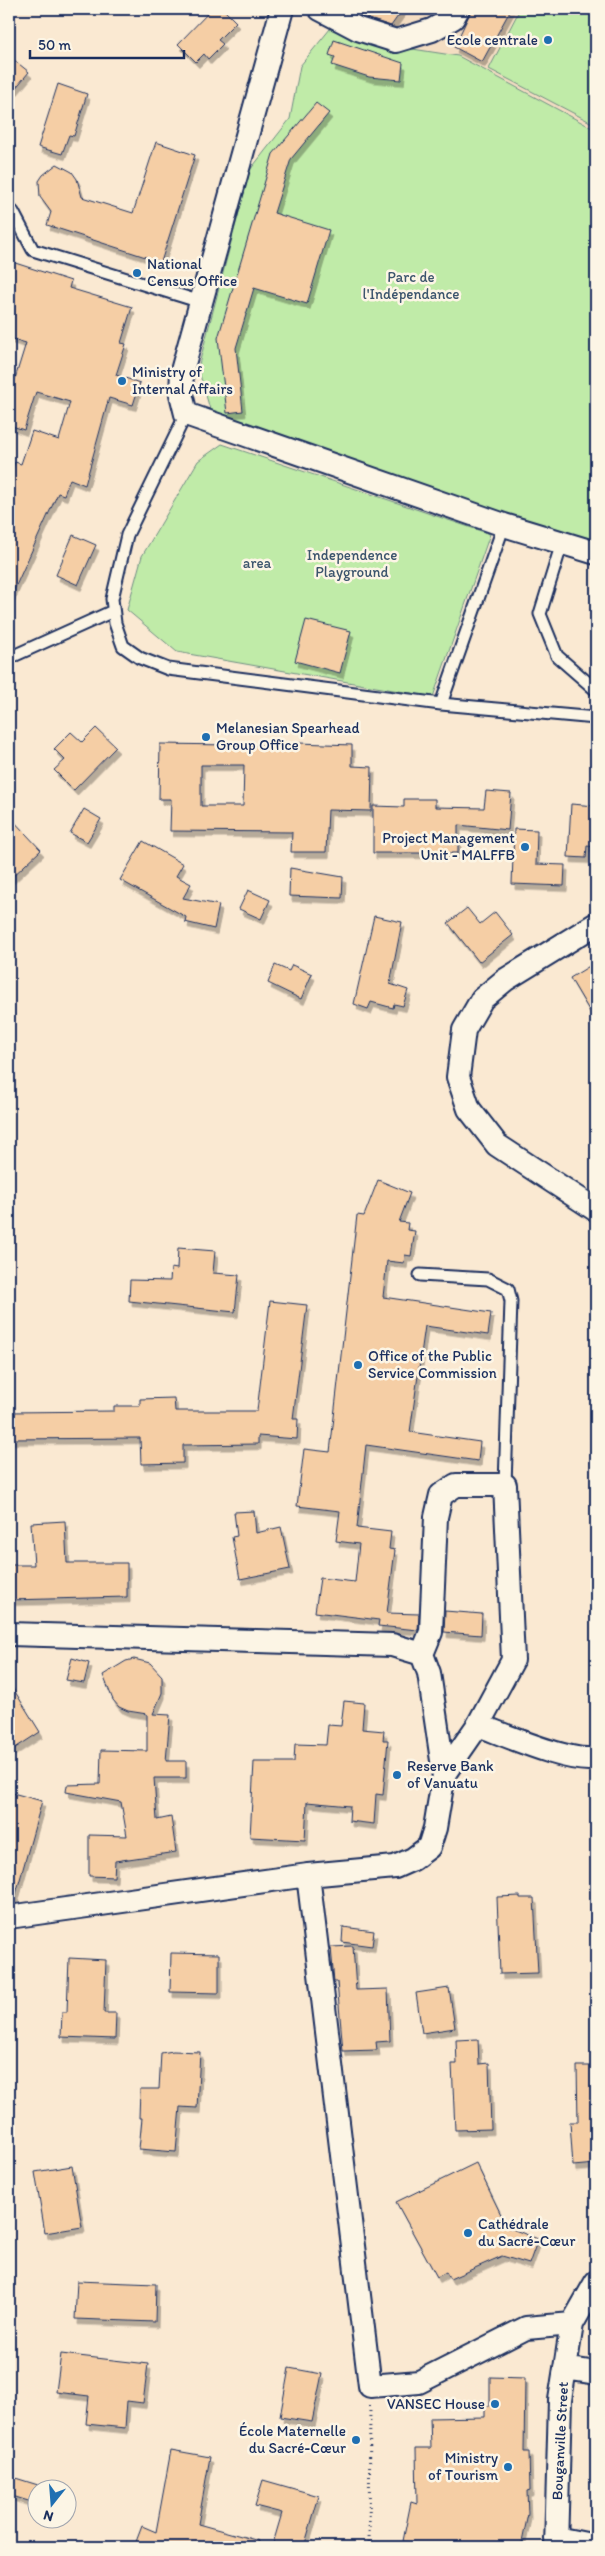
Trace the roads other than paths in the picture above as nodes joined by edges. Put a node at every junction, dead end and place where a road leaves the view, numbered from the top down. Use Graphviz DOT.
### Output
graph roads {
  1 [pos="282,9"];
  2 [pos="320,9"];
  3 [pos="458,9"];
  4 [pos="9,209"];
  5 [pos="201,302"];
  6 [pos="186,414"];
  7 [pos="504,525"];
  8 [pos="562,543"];
  9 [pos="596,553"];
  10 [pos="113,611"];
  11 [pos="9,658"];
  12 [pos="596,690"];
  13 [pos="441,704"];
  14 [pos="596,718"];
  15 [pos="596,924"];
  16 [pos="596,1210"];
  17 [pos="420,1275"];
  18 [pos="505,1485"];
  19 [pos="9,1634"];
  20 [pos="422,1654"];
  21 [pos="478,1725"];
  22 [pos="596,1758"];
  23 [pos="444,1774"];
  24 [pos="308,1875"];
  25 [pos="9,1917"];
  26 [pos="596,2282"];
  27 [pos="572,2324"];
  28 [pos="565,2368"];
  29 [pos="596,2373"];
  30 [pos="556,2543"];
  31 [pos="596,2546"];
  1 -- 5 [label="street"];
  2 -- 3 [label="street"];
  4 -- 5 [label="lane"];
  5 -- 6 [label="street"];
  6 -- 7 [label="street"];
  6 -- 10 [label="lane"];
  7 -- 8 [label="street"];
  7 -- 13 [label="lane"];
  8 -- 9 [label="street"];
  8 -- 12 [label="lane"];
  10 -- 11 [label="lane"];
  10 -- 13 [label="lane"];
  13 -- 14 [label="lane"];
  15 -- 16 [label="street"];
  17 -- 18 [label="lane"];
  18 -- 20 [label="street"];
  18 -- 21 [label="street"];
  19 -- 20 [label="street"];
  20 -- 23 [label="street"];
  21 -- 22 [label="street"];
  21 -- 23 [label="street"];
  23 -- 24 [label="street"];
  24 -- 25 [label="street"];
  24 -- 27 [label="street"];
  26 -- 27 [label="street, Bouganville Street"];
  27 -- 28 [label="street, Bouganville Street"];
  28 -- 29 [label="street"];
  28 -- 30 [label="street, Bouganville Street"];
  30 -- 31 [label="street"];
}
